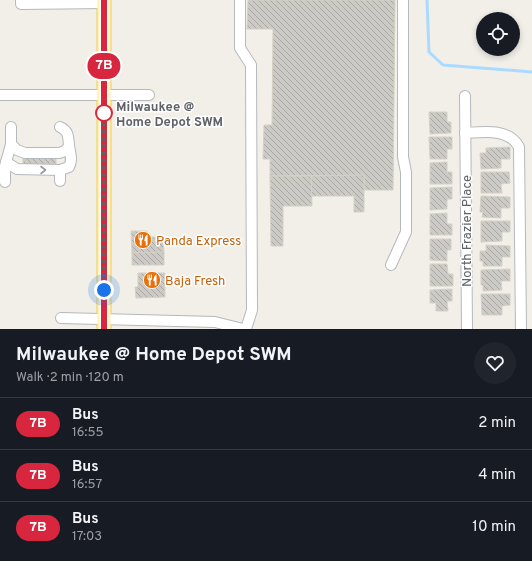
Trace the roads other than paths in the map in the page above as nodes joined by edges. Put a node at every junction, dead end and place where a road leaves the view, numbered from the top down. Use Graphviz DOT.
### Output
graph roads {
  1 [pos="21,0"];
  2 [pos="240,0"];
  3 [pos="403,0"];
  4 [pos="104,1"];
  5 [pos="104,94"];
  6 [pos="0,95"];
  7 [pos="148,95"];
  8 [pos="465,96"];
  9 [pos="60,126"];
  10 [pos="10,127"];
  11 [pos="466,133"];
  12 [pos="10,144"];
  13 [pos="69,146"];
  14 [pos="6,162"];
  15 [pos="60,170"];
  16 [pos="60,181"];
  17 [pos="5,182"];
  18 [pos="391,265"];
  19 [pos="61,318"];
  20 [pos="104,324"];
  21 [pos="245,329"];
  22 [pos="467,329"];
  23 [pos="521,329"];
  1 -- 4 [label="street"];
  2 -- 21 [label="street"];
  3 -- 18 [label="street"];
  4 -- 5 [label="main road"];
  5 -- 6 [label="street"];
  5 -- 7 [label="street"];
  5 -- 20 [label="main road"];
  8 -- 11 [label="street, North Frazier Place"];
  9 -- 13 [label="street"];
  10 -- 12 [label="street"];
  11 -- 22 [label="street, North Frazier Place"];
  11 -- 23 [label="street"];
  12 -- 13 [label="street"];
  12 -- 14 [label="street"];
  13 -- 15 [label="street"];
  14 -- 15 [label="street, one-way"];
  14 -- 17 [label="street"];
  15 -- 16 [label="street"];
  19 -- 20 [label="street"];
  20 -- 21 [label="street"];
}
